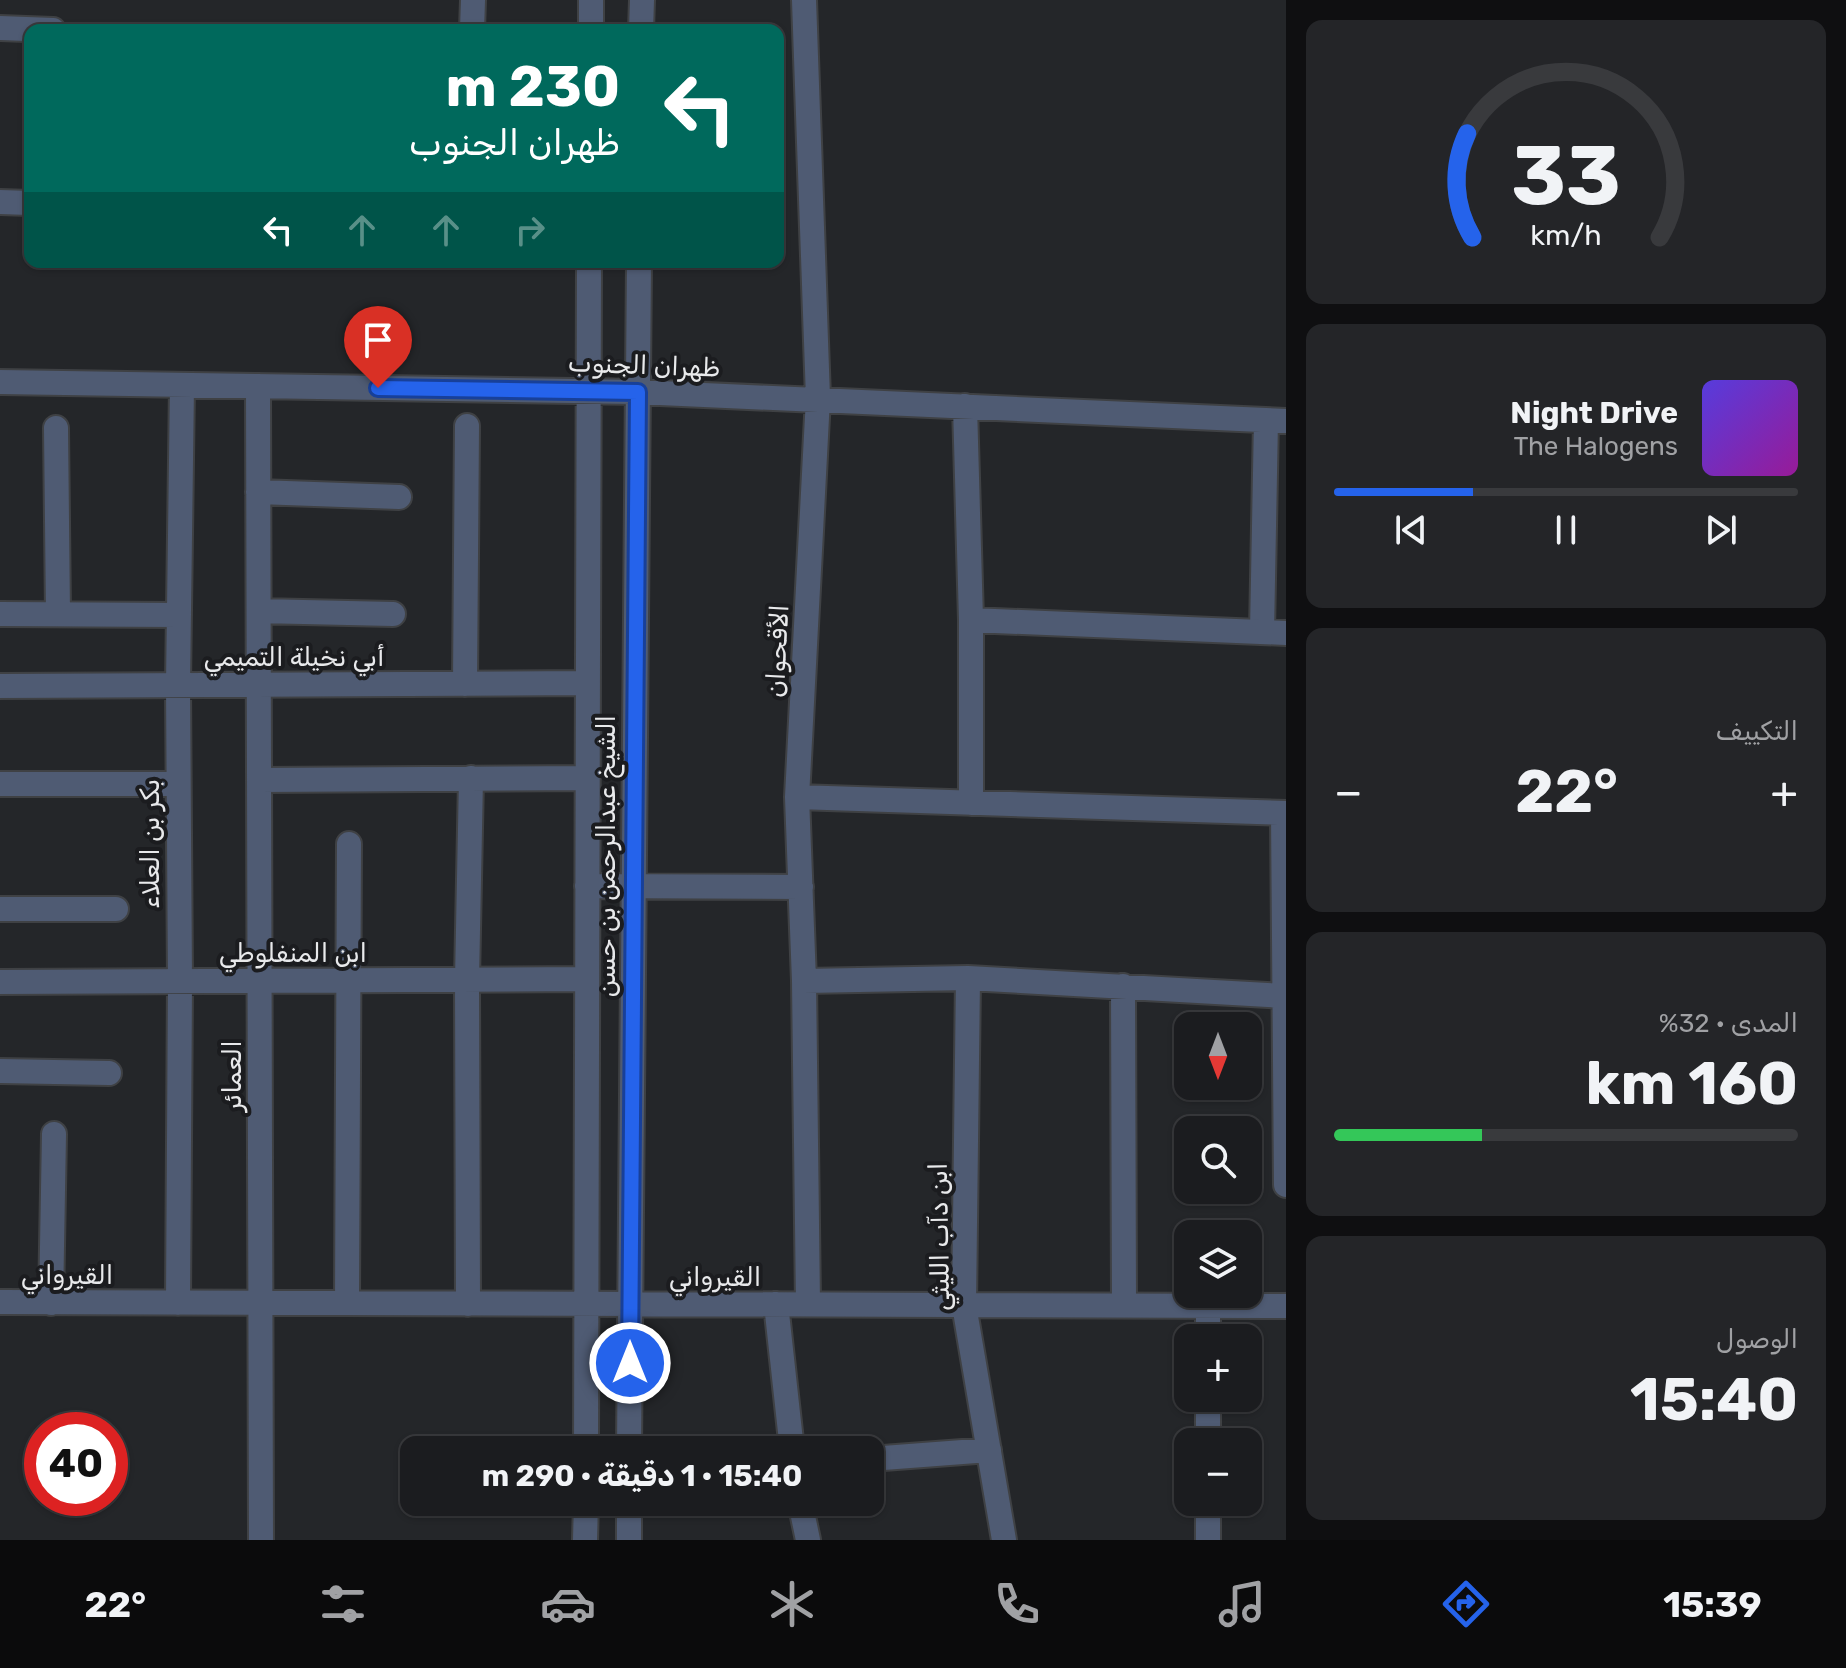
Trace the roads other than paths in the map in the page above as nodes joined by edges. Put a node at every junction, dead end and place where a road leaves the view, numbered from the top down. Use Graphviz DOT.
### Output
graph roads {
  1 [pos="473,0"];
  2 [pos="804,0"];
  3 [pos="472,24"];
  4 [pos="0,28"];
  5 [pos="24,29"];
  6 [pos="0,202"];
  7 [pos="24,203"];
  8 [pos="589,268"];
  9 [pos="639,268"];
  10 [pos="0,382"];
  11 [pos="182,385"];
  12 [pos="258,386"];
  13 [pos="588,391"];
  14 [pos="638,392"];
  15 [pos="818,398"];
  16 [pos="965,406"];
  17 [pos="1276,420"];
  18 [pos="467,426"];
  19 [pos="56,428"];
  20 [pos="258,492"];
  21 [pos="399,497"];
  22 [pos="259,611"];
  23 [pos="0,614"];
  24 [pos="58,614"];
  25 [pos="393,614"];
  26 [pos="179,615"];
  27 [pos="971,620"];
  28 [pos="1274,632"];
  29 [pos="587,683"];
  30 [pos="465,684"];
  31 [pos="178,685"];
  32 [pos="259,685"];
  33 [pos="0,686"];
  34 [pos="471,778"];
  35 [pos="587,778"];
  36 [pos="259,780"];
  37 [pos="0,784"];
  38 [pos="178,784"];
  39 [pos="797,797"];
  40 [pos="971,803"];
  41 [pos="1285,813"];
  42 [pos="349,844"];
  43 [pos="634,885"];
  44 [pos="587,886"];
  45 [pos="801,887"];
  46 [pos="0,909"];
  47 [pos="116,909"];
  48 [pos="968,978"];
  49 [pos="587,979"];
  50 [pos="349,980"];
  51 [pos="467,980"];
  52 [pos="180,981"];
  53 [pos="259,981"];
  54 [pos="804,981"];
  55 [pos="0,982"];
  56 [pos="1123,986"];
  57 [pos="1284,996"];
  58 [pos="0,1071"];
  59 [pos="109,1073"];
  60 [pos="54,1134"];
  61 [pos="1286,1185"];
  62 [pos="0,1302"];
  63 [pos="51,1303"];
  64 [pos="178,1303"];
  65 [pos="260,1303"];
  66 [pos="347,1303"];
  67 [pos="468,1304"];
  68 [pos="586,1304"];
  69 [pos="776,1304"];
  70 [pos="808,1304"];
  71 [pos="630,1305"];
  72 [pos="964,1305"];
  73 [pos="1124,1305"];
  74 [pos="1174,1305"];
  75 [pos="1262,1306"];
  76 [pos="1286,1306"];
  77 [pos="586,1436"];
  78 [pos="629,1436"];
  79 [pos="790,1436"];
  80 [pos="989,1450"];
  81 [pos="884,1458"];
  82 [pos="586,1516"];
  83 [pos="629,1516"];
  84 [pos="803,1516"];
  85 [pos="1208,1516"];
  86 [pos="261,1540"];
  87 [pos="585,1540"];
  88 [pos="629,1540"];
  89 [pos="808,1540"];
  90 [pos="1004,1540"];
  91 [pos="1208,1540"];
  1 -- 3 [label="street"];
  2 -- 15 [label="street, الأقحوان"];
  4 -- 5 [label="street"];
  6 -- 7 [label="street"];
  8 -- 13 [label="street, الشيخ عبدالرحمن بن حسن"];
  9 -- 14 [label="street, الشيخ عبدالرحمن بن حسن"];
  10 -- 11 [label="street, ظهران الجنوب"];
  11 -- 12 [label="street, ظهران الجنوب"];
  11 -- 26 [label="street, بكر بن العلاء"];
  12 -- 13 [label="street, ظهران الجنوب"];
  12 -- 20 [label="street, العمائر"];
  13 -- 14 [label="street, ظهران الجنوب"];
  13 -- 29 [label="street, الشيخ عبدالرحمن بن حسن"];
  14 -- 15 [label="street, ظهران الجنوب"];
  14 -- 43 [label="street, الشيخ عبدالرحمن بن حسن"];
  15 -- 16 [label="street, ظهران الجنوب"];
  15 -- 39 [label="street, الأقحوان"];
  16 -- 17 [label="street, ظهران الجنوب"];
  16 -- 27 [label="street"];
  17 -- 28 [label="street"];
  18 -- 30 [label="street"];
  19 -- 24 [label="street"];
  20 -- 21 [label="street"];
  20 -- 22 [label="street, العمائر"];
  22 -- 25 [label="street"];
  22 -- 32 [label="street, العمائر"];
  23 -- 24 [label="street"];
  24 -- 26 [label="street"];
  26 -- 31 [label="street, بكر بن العلاء"];
  27 -- 28 [label="street"];
  27 -- 40 [label="street"];
  29 -- 30 [label="street, أبي نخيلة التميمي"];
  29 -- 35 [label="street, الشيخ عبدالرحمن بن حسن"];
  30 -- 32 [label="street, أبي نخيلة التميمي"];
  31 -- 32 [label="street, أبي نخيلة التميمي"];
  31 -- 33 [label="street, أبي نخيلة التميمي"];
  31 -- 38 [label="street, بكر بن العلاء"];
  32 -- 36 [label="street, العمائر"];
  34 -- 35 [label="street"];
  34 -- 36 [label="street"];
  34 -- 51 [label="street"];
  35 -- 44 [label="street, الشيخ عبدالرحمن بن حسن"];
  36 -- 53 [label="street, العمائر"];
  37 -- 38 [label="street"];
  38 -- 52 [label="street, بكر بن العلاء"];
  39 -- 40 [label="street"];
  39 -- 45 [label="street, الأقحوان"];
  40 -- 41 [label="street"];
  41 -- 57 [label="street"];
  42 -- 50 [label="street"];
  43 -- 44 [label="street"];
  43 -- 45 [label="street"];
  43 -- 71 [label="street, الشيخ عبدالرحمن بن حسن"];
  44 -- 49 [label="street, الشيخ عبدالرحمن بن حسن"];
  45 -- 54 [label="street, الأقحوان"];
  46 -- 47 [label="street"];
  48 -- 54 [label="street"];
  48 -- 56 [label="street"];
  48 -- 72 [label="street, ابن دآب الليثي"];
  49 -- 51 [label="street, ابن المنفلوطي"];
  49 -- 68 [label="street, الشيخ عبدالرحمن بن حسن"];
  50 -- 51 [label="street, ابن المنفلوطي"];
  50 -- 53 [label="street, ابن المنفلوطي"];
  50 -- 66 [label="street"];
  51 -- 67 [label="street"];
  52 -- 53 [label="street, ابن المنفلوطي"];
  52 -- 55 [label="street, ابن المنفلوطي"];
  52 -- 64 [label="street, بكر بن العلاء"];
  53 -- 65 [label="street, العمائر"];
  54 -- 70 [label="street, الأقحوان"];
  56 -- 57 [label="street"];
  56 -- 73 [label="street"];
  57 -- 61 [label="street"];
  58 -- 59 [label="street"];
  60 -- 63 [label="street"];
  62 -- 63 [label="street, القيرواني"];
  63 -- 64 [label="street, القيرواني"];
  64 -- 65 [label="street, القيرواني"];
  65 -- 66 [label="street, القيرواني"];
  65 -- 86 [label="street, العمائر"];
  66 -- 67 [label="street, القيرواني"];
  67 -- 68 [label="street, القيرواني"];
  68 -- 71 [label="street, القيرواني"];
  68 -- 77 [label="street, الشيخ عبدالرحمن بن حسن"];
  69 -- 70 [label="street, القيرواني"];
  69 -- 71 [label="street, القيرواني"];
  69 -- 79 [label="street"];
  70 -- 72 [label="street, القيرواني"];
  71 -- 78 [label="street, الشيخ عبدالرحمن بن حسن"];
  72 -- 73 [label="street, القيرواني"];
  72 -- 80 [label="street, ابن دآب الليثي"];
  73 -- 74 [label="street, القيرواني"];
  75 -- 76 [label="street, القيرواني"];
  80 -- 81 [label="street"];
  80 -- 90 [label="street, ابن دآب الليثي"];
  82 -- 87 [label="street"];
  83 -- 88 [label="street"];
  84 -- 89 [label="street"];
  85 -- 91 [label="street"];
}
